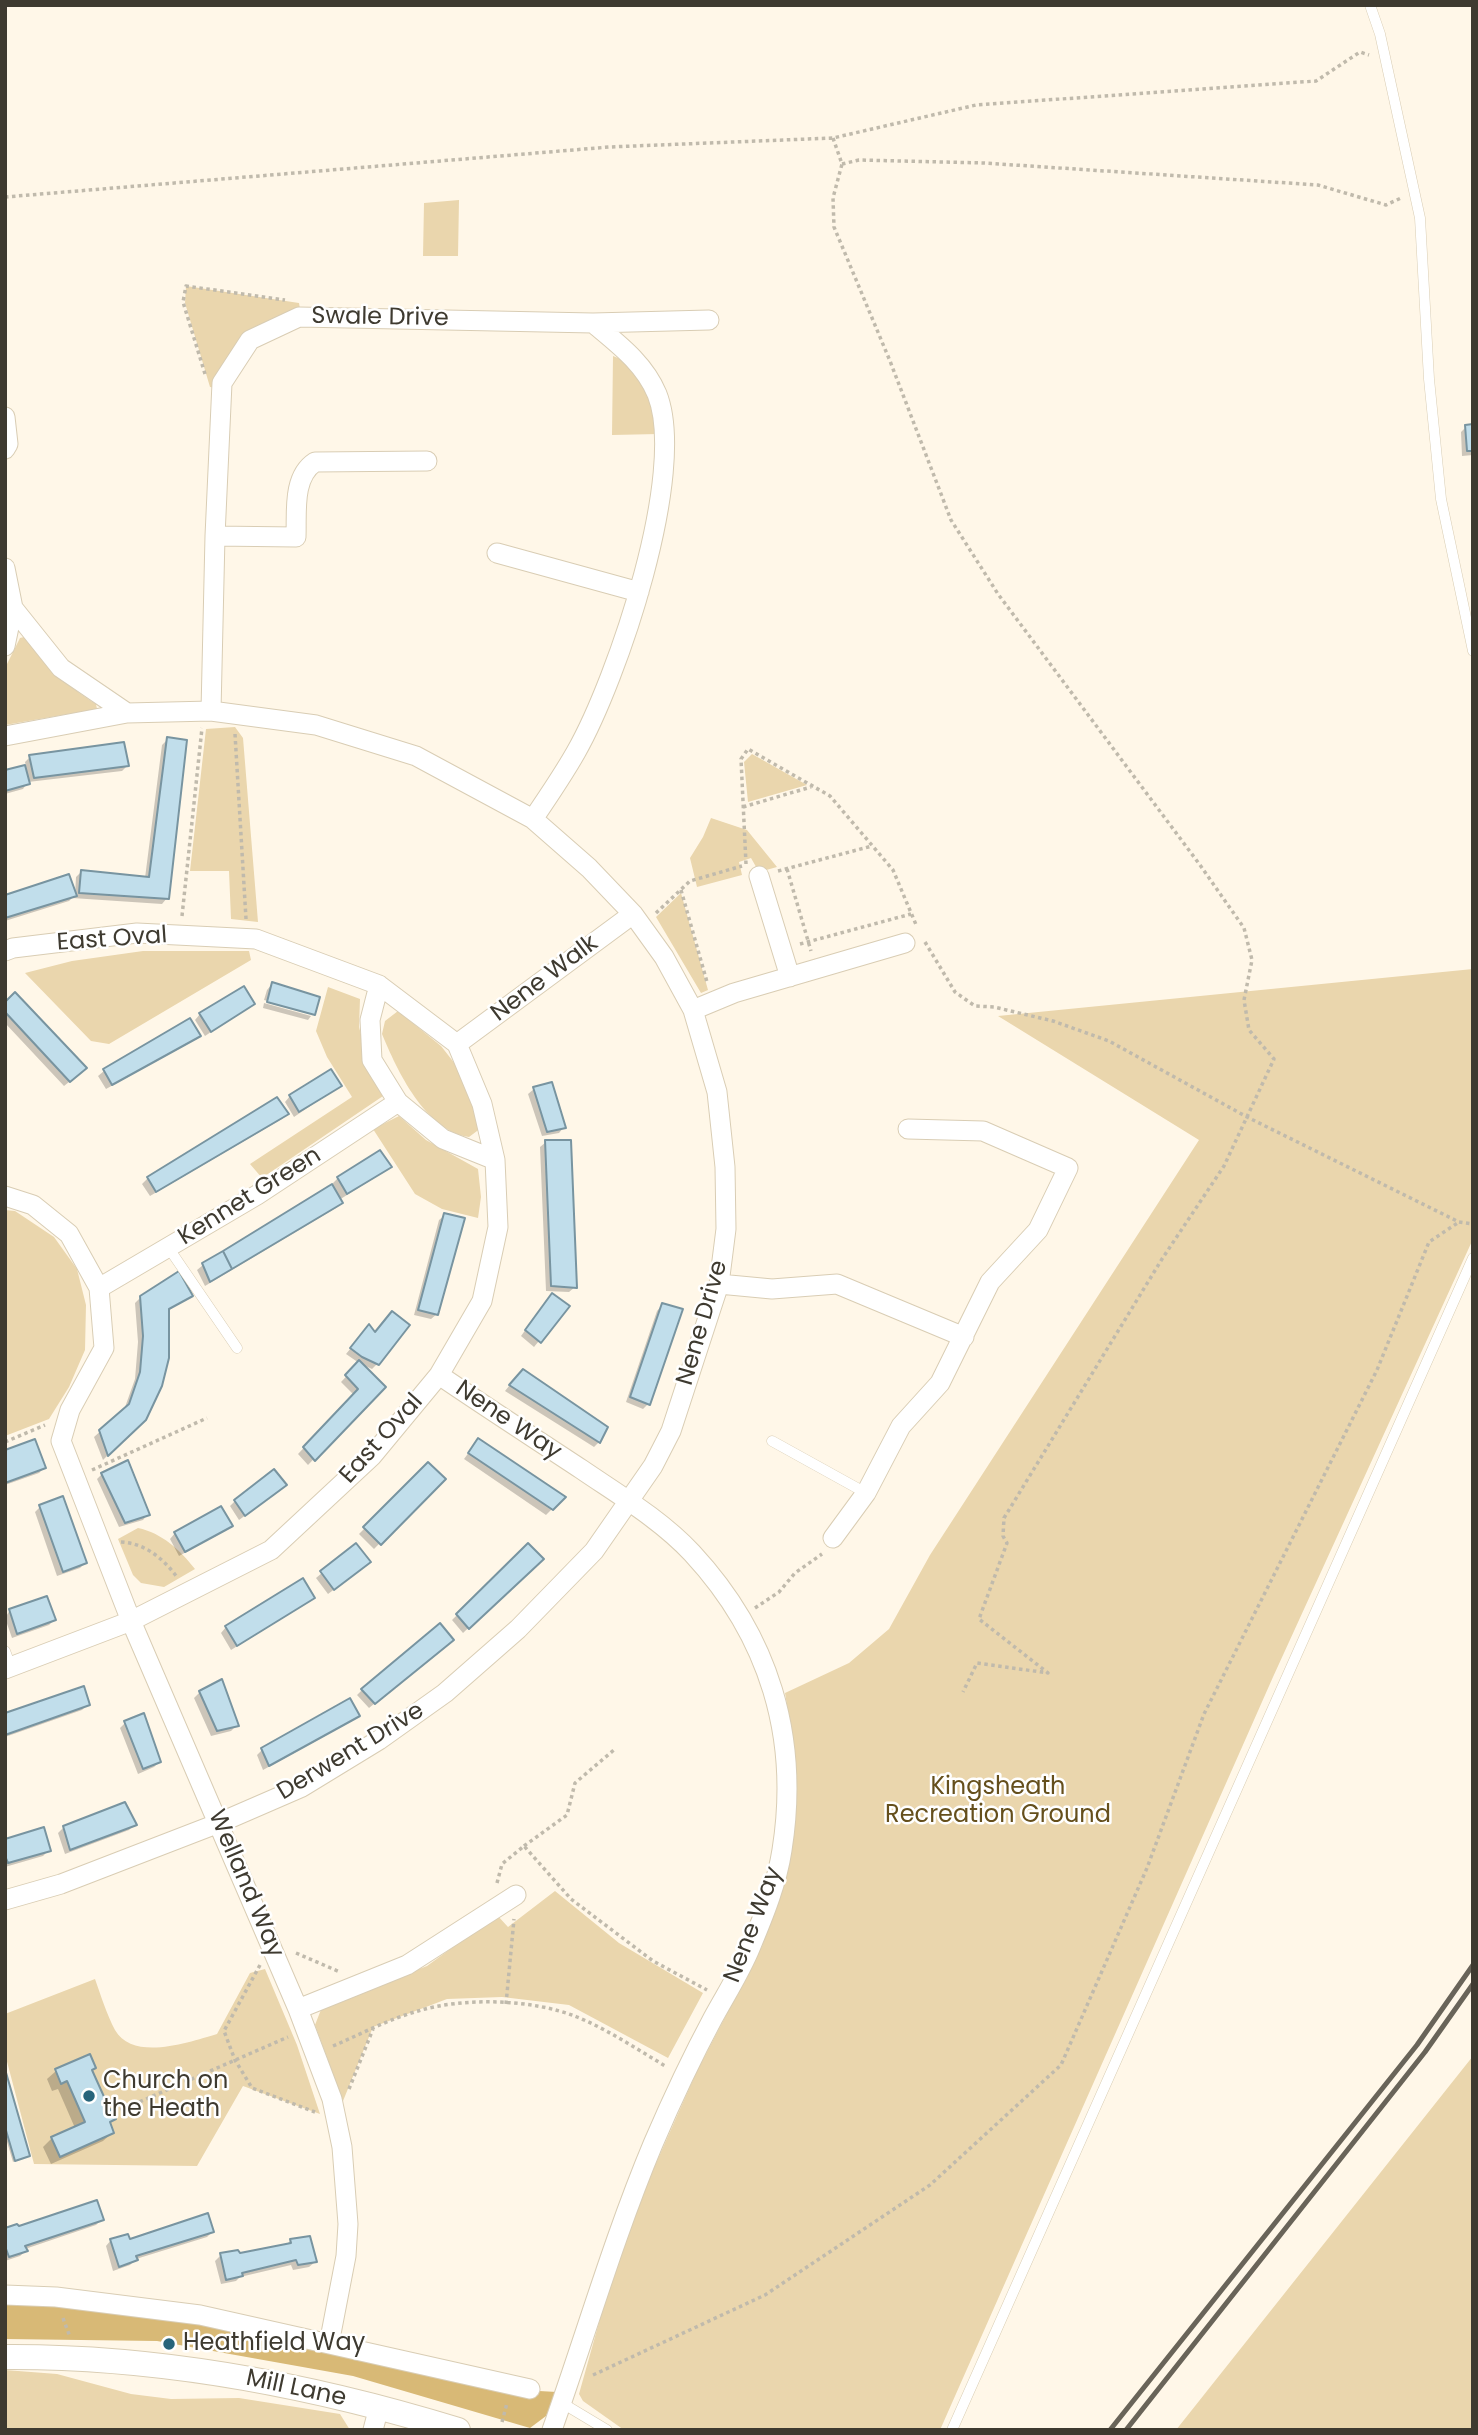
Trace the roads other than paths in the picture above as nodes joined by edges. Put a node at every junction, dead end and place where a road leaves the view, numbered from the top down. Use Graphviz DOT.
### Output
graph roads {
  1 [pos="1370,5"];
  2 [pos="709,320"];
  3 [pos="593,323"];
  4 [pos="5,416"];
  5 [pos="5,449"];
  6 [pos="427,461"];
  7 [pos="215,536"];
  8 [pos="496,553"];
  9 [pos="5,568"];
  10 [pos="639,592"];
  11 [pos="13,608"];
  12 [pos="5,646"];
  13 [pos="1473,651"];
  14 [pos="207,711"];
  15 [pos="127,713"];
  16 [pos="5,736"];
  17 [pos="533,819"];
  18 [pos="753,873"];
  19 [pos="633,914"];
  20 [pos="905,943"];
  21 [pos="5,951"];
  22 [pos="790,977"];
  23 [pos="379,985"];
  24 [pos="694,1010"];
  25 [pos="457,1044"];
  26 [pos="398,1102"];
  27 [pos="908,1129"];
  28 [pos="495,1160"];
  29 [pos="5,1196"];
  30 [pos="168,1247"];
  31 [pos="1473,1258"];
  32 [pos="719,1284"];
  33 [pos="99,1288"];
  34 [pos="964,1337"];
  35 [pos="237,1348"];
  36 [pos="439,1375"];
  37 [pos="772,1441"];
  38 [pos="866,1493"];
  39 [pos="630,1502"];
  40 [pos="833,1538"];
  41 [pos="131,1621"];
  42 [pos="7,1662"];
  43 [pos="219,1823"];
  44 [pos="516,1895"];
  45 [pos="5,1900"];
  46 [pos="298,2009"];
  47 [pos="5,2295"];
  48 [pos="329,2344"];
  49 [pos="5,2357"];
  50 [pos="530,2389"];
  51 [pos="562,2403"];
  52 [pos="376,2418"];
  53 [pos="458,2430"];
  54 [pos="552,2430"];
  55 [pos="607,2430"];
  56 [pos="952,2430"];
  1 -- 13 [label="lane"];
  2 -- 3 [label="street, Swale Drive"];
  3 -- 7 [label="street, Swale Drive"];
  3 -- 10 [label="street"];
  4 -- 5 [label="street"];
  6 -- 7 [label="street"];
  7 -- 14 [label="street, Swale Drive"];
  8 -- 10 [label="street"];
  9 -- 11 [label="street"];
  10 -- 17 [label="street"];
  11 -- 12 [label="street"];
  11 -- 15 [label="street"];
  14 -- 15 [label="street, Nene Drive"];
  14 -- 17 [label="street, Nene Drive"];
  15 -- 16 [label="street, Nene Drive"];
  17 -- 19 [label="street, Nene Drive"];
  18 -- 22 [label="street"];
  19 -- 24 [label="street, Nene Drive"];
  19 -- 25 [label="street, Nene Walk"];
  20 -- 22 [label="street"];
  21 -- 23 [label="street, East Oval"];
  22 -- 24 [label="street"];
  23 -- 25 [label="street, East Oval"];
  23 -- 26 [label="street"];
  24 -- 32 [label="street, Nene Drive"];
  25 -- 28 [label="street, East Oval"];
  26 -- 28 [label="street"];
  26 -- 30 [label="street, Kennet Green"];
  27 -- 34 [label="street"];
  28 -- 36 [label="street, East Oval"];
  29 -- 33 [label="street"];
  30 -- 33 [label="street, Kennet Green"];
  30 -- 35 [label="lane"];
  31 -- 56 [label="lane"];
  32 -- 34 [label="street"];
  32 -- 39 [label="street, Nene Drive"];
  33 -- 41 [label="street, Welland Way"];
  34 -- 38 [label="street"];
  36 -- 39 [label="street, Nene Way"];
  36 -- 41 [label="street, East Oval"];
  37 -- 38 [label="lane"];
  38 -- 40 [label="street"];
  39 -- 43 [label="street, Derwent Drive"];
  39 -- 51 [label="street, Nene Way"];
  41 -- 42 [label="street, East Oval"];
  41 -- 43 [label="street, Welland Way"];
  43 -- 45 [label="street, Derwent Drive"];
  43 -- 46 [label="street, Welland Way"];
  44 -- 46 [label="street"];
  46 -- 48 [label="street, Welland Way"];
  47 -- 48 [label="street"];
  48 -- 50 [label="street"];
  49 -- 52 [label="street, Mill Lane"];
  51 -- 54 [label="street, Nene Way"];
  51 -- 55 [label="lane"];
  52 -- 53 [label="street, Mill Lane"];
}
